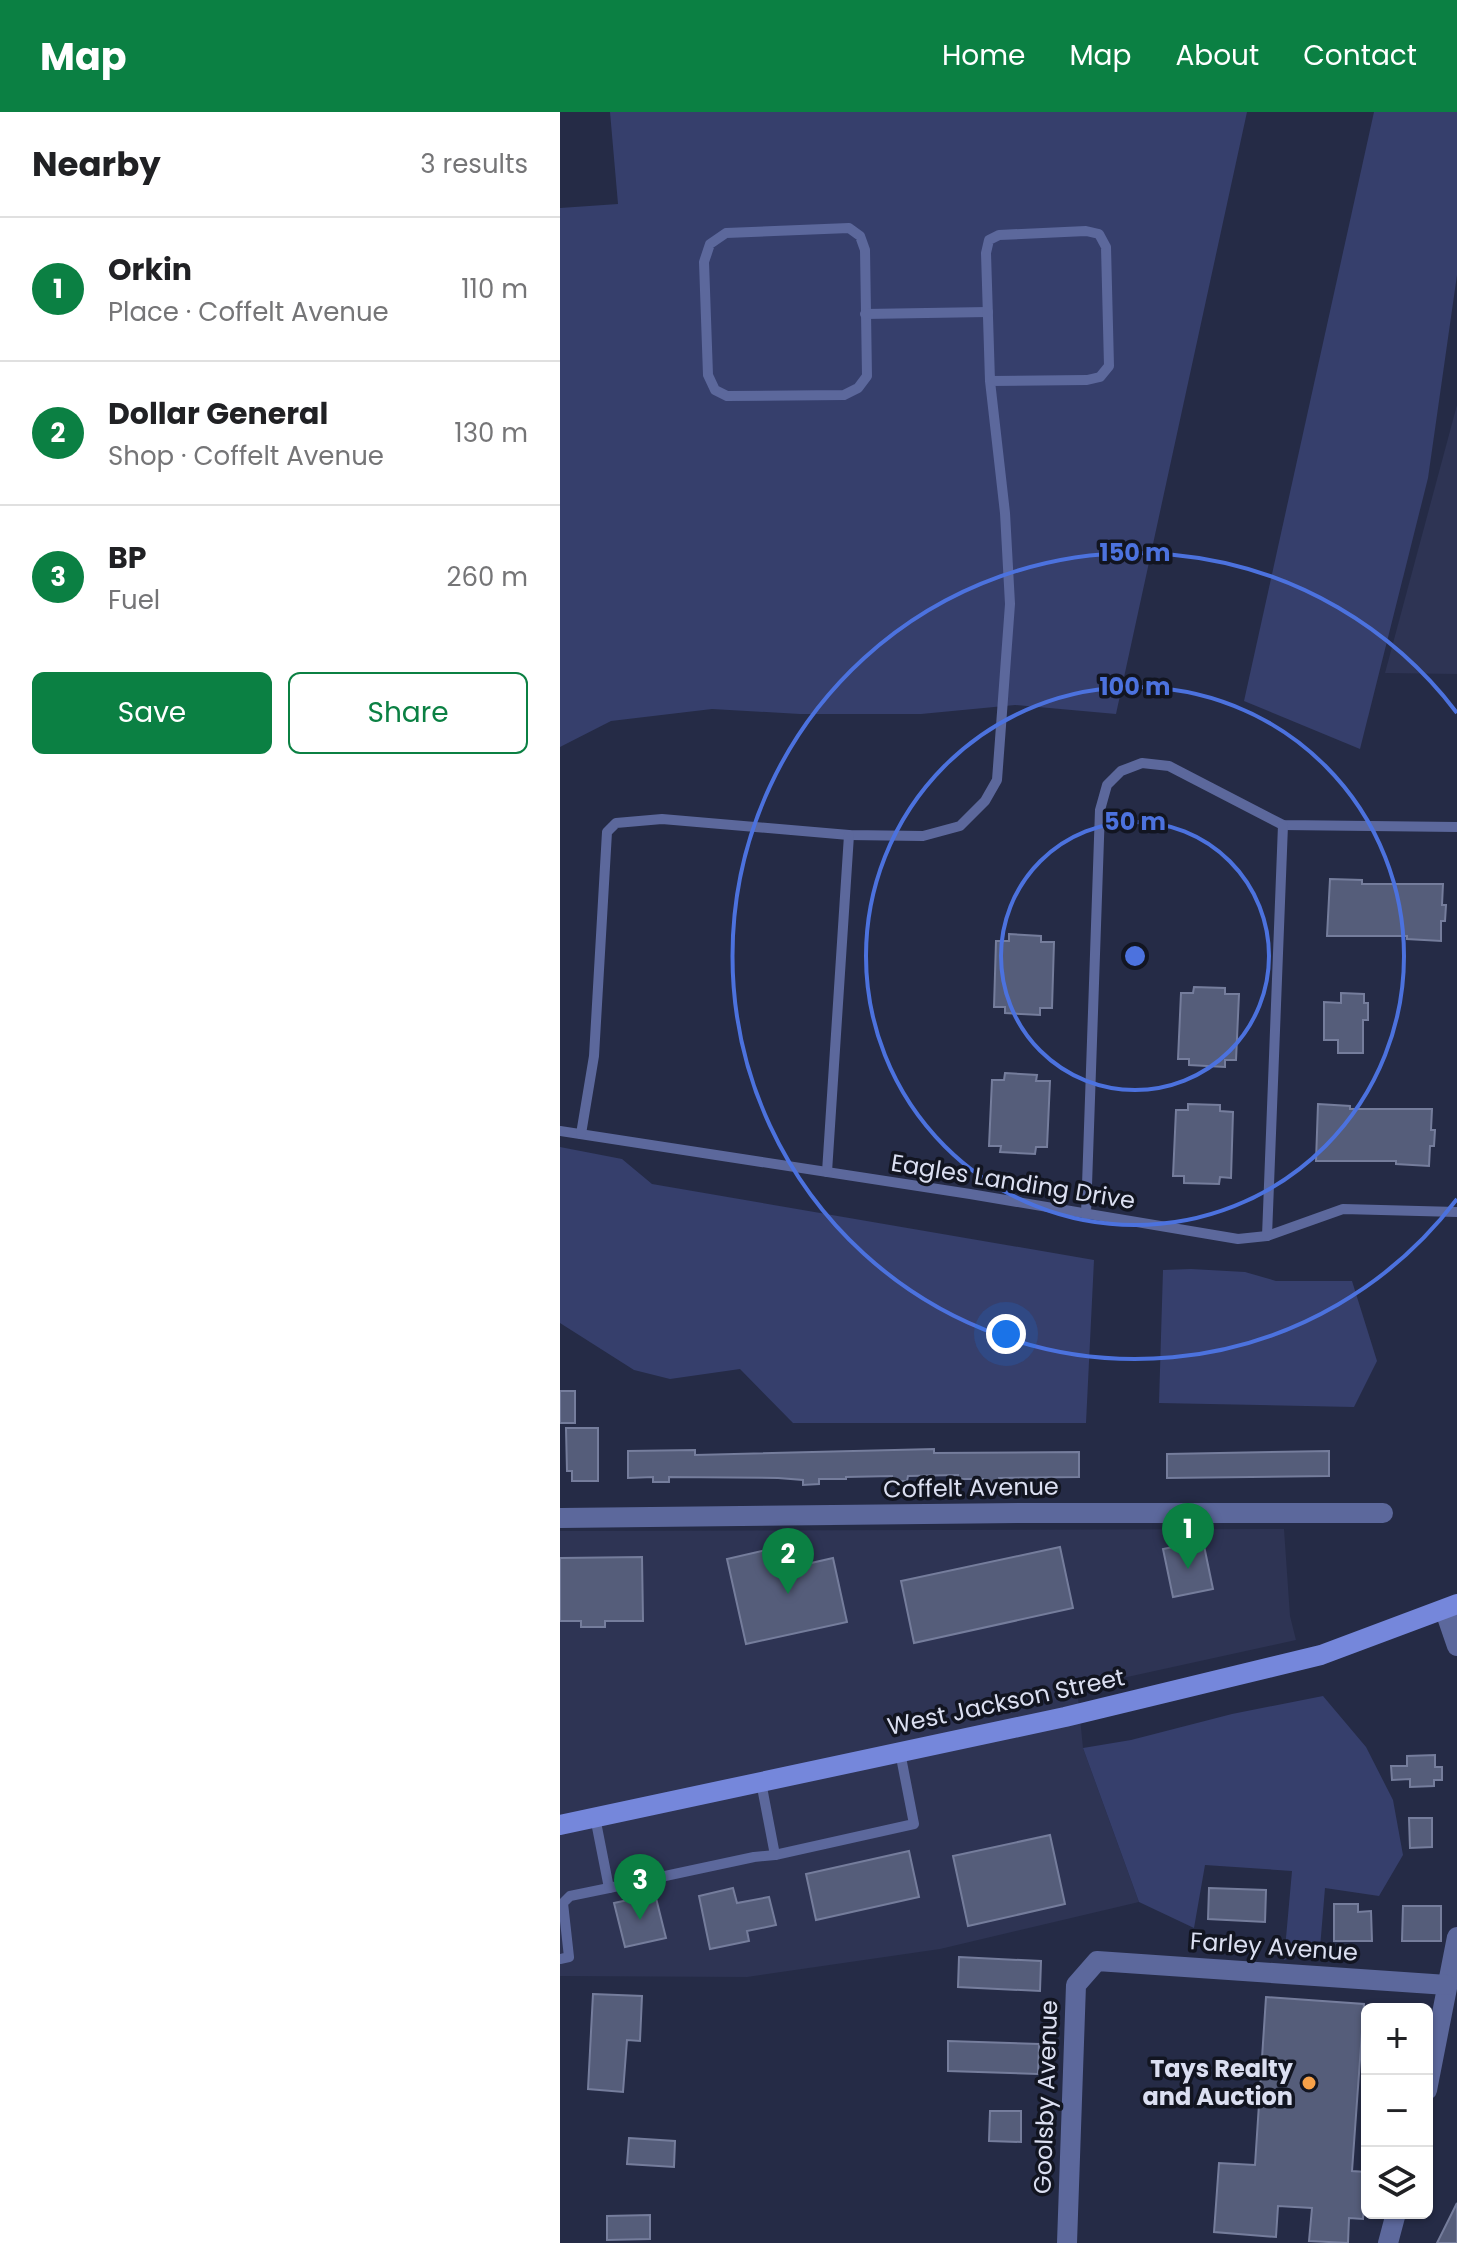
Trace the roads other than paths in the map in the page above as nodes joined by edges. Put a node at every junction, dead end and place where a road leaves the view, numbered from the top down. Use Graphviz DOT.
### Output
graph roads {
  1 [pos="988,312"];
  2 [pos="865,314"];
  3 [pos="990,381"];
  4 [pos="1283,825"];
  5 [pos="1457,827"];
  6 [pos="849,835"];
  7 [pos="560,1131"];
  8 [pos="581,1134"];
  9 [pos="827,1172"];
  10 [pos="1457,1212"];
  11 [pos="1086,1214"];
  12 [pos="1267,1236"];
  13 [pos="1383,1513"];
  14 [pos="560,1518"];
  15 [pos="1451,1608"];
  16 [pos="1457,1646"];
  17 [pos="900,1752"];
  18 [pos="761,1782"];
  19 [pos="595,1817"];
  20 [pos="560,1825"];
  21 [pos="775,1855"];
  22 [pos="609,1888"];
  23 [pos="1457,1937"];
  24 [pos="560,1959"];
  25 [pos="1097,1961"];
  26 [pos="1447,1985"];
  27 [pos="1430,2075"];
  28 [pos="1394,2219"];
  29 [pos="1067,2243"];
  30 [pos="1388,2243"];
  1 -- 2 [label="lane"];
  1 -- 3 [label="lane"];
  1 -- 3 [label="lane"];
  2 -- 2 [label="lane"];
  3 -- 6 [label="lane"];
  4 -- 5 [label="lane"];
  4 -- 11 [label="lane"];
  4 -- 12 [label="lane"];
  6 -- 8 [label="lane"];
  6 -- 9 [label="lane"];
  7 -- 8 [label="lane, Eagles Landing Drive"];
  8 -- 9 [label="lane, Eagles Landing Drive"];
  9 -- 11 [label="lane, Eagles Landing Drive"];
  10 -- 12 [label="lane, Eagles Landing Drive"];
  11 -- 12 [label="lane, Eagles Landing Drive"];
  13 -- 14 [label="street, Coffelt Avenue"];
  15 -- 16 [label="street"];
  15 -- 17 [label="street, West Jackson Street"];
  17 -- 18 [label="street, West Jackson Street"];
  17 -- 21 [label="lane"];
  18 -- 19 [label="street, West Jackson Street"];
  18 -- 21 [label="lane"];
  19 -- 20 [label="street, West Jackson Street"];
  19 -- 22 [label="lane"];
  21 -- 22 [label="lane"];
  22 -- 24 [label="lane"];
  23 -- 26 [label="street"];
  25 -- 26 [label="street, Farley Avenue"];
  25 -- 29 [label="street, Goolsby Avenue"];
  26 -- 27 [label="street"];
  28 -- 30 [label="street"];
}
